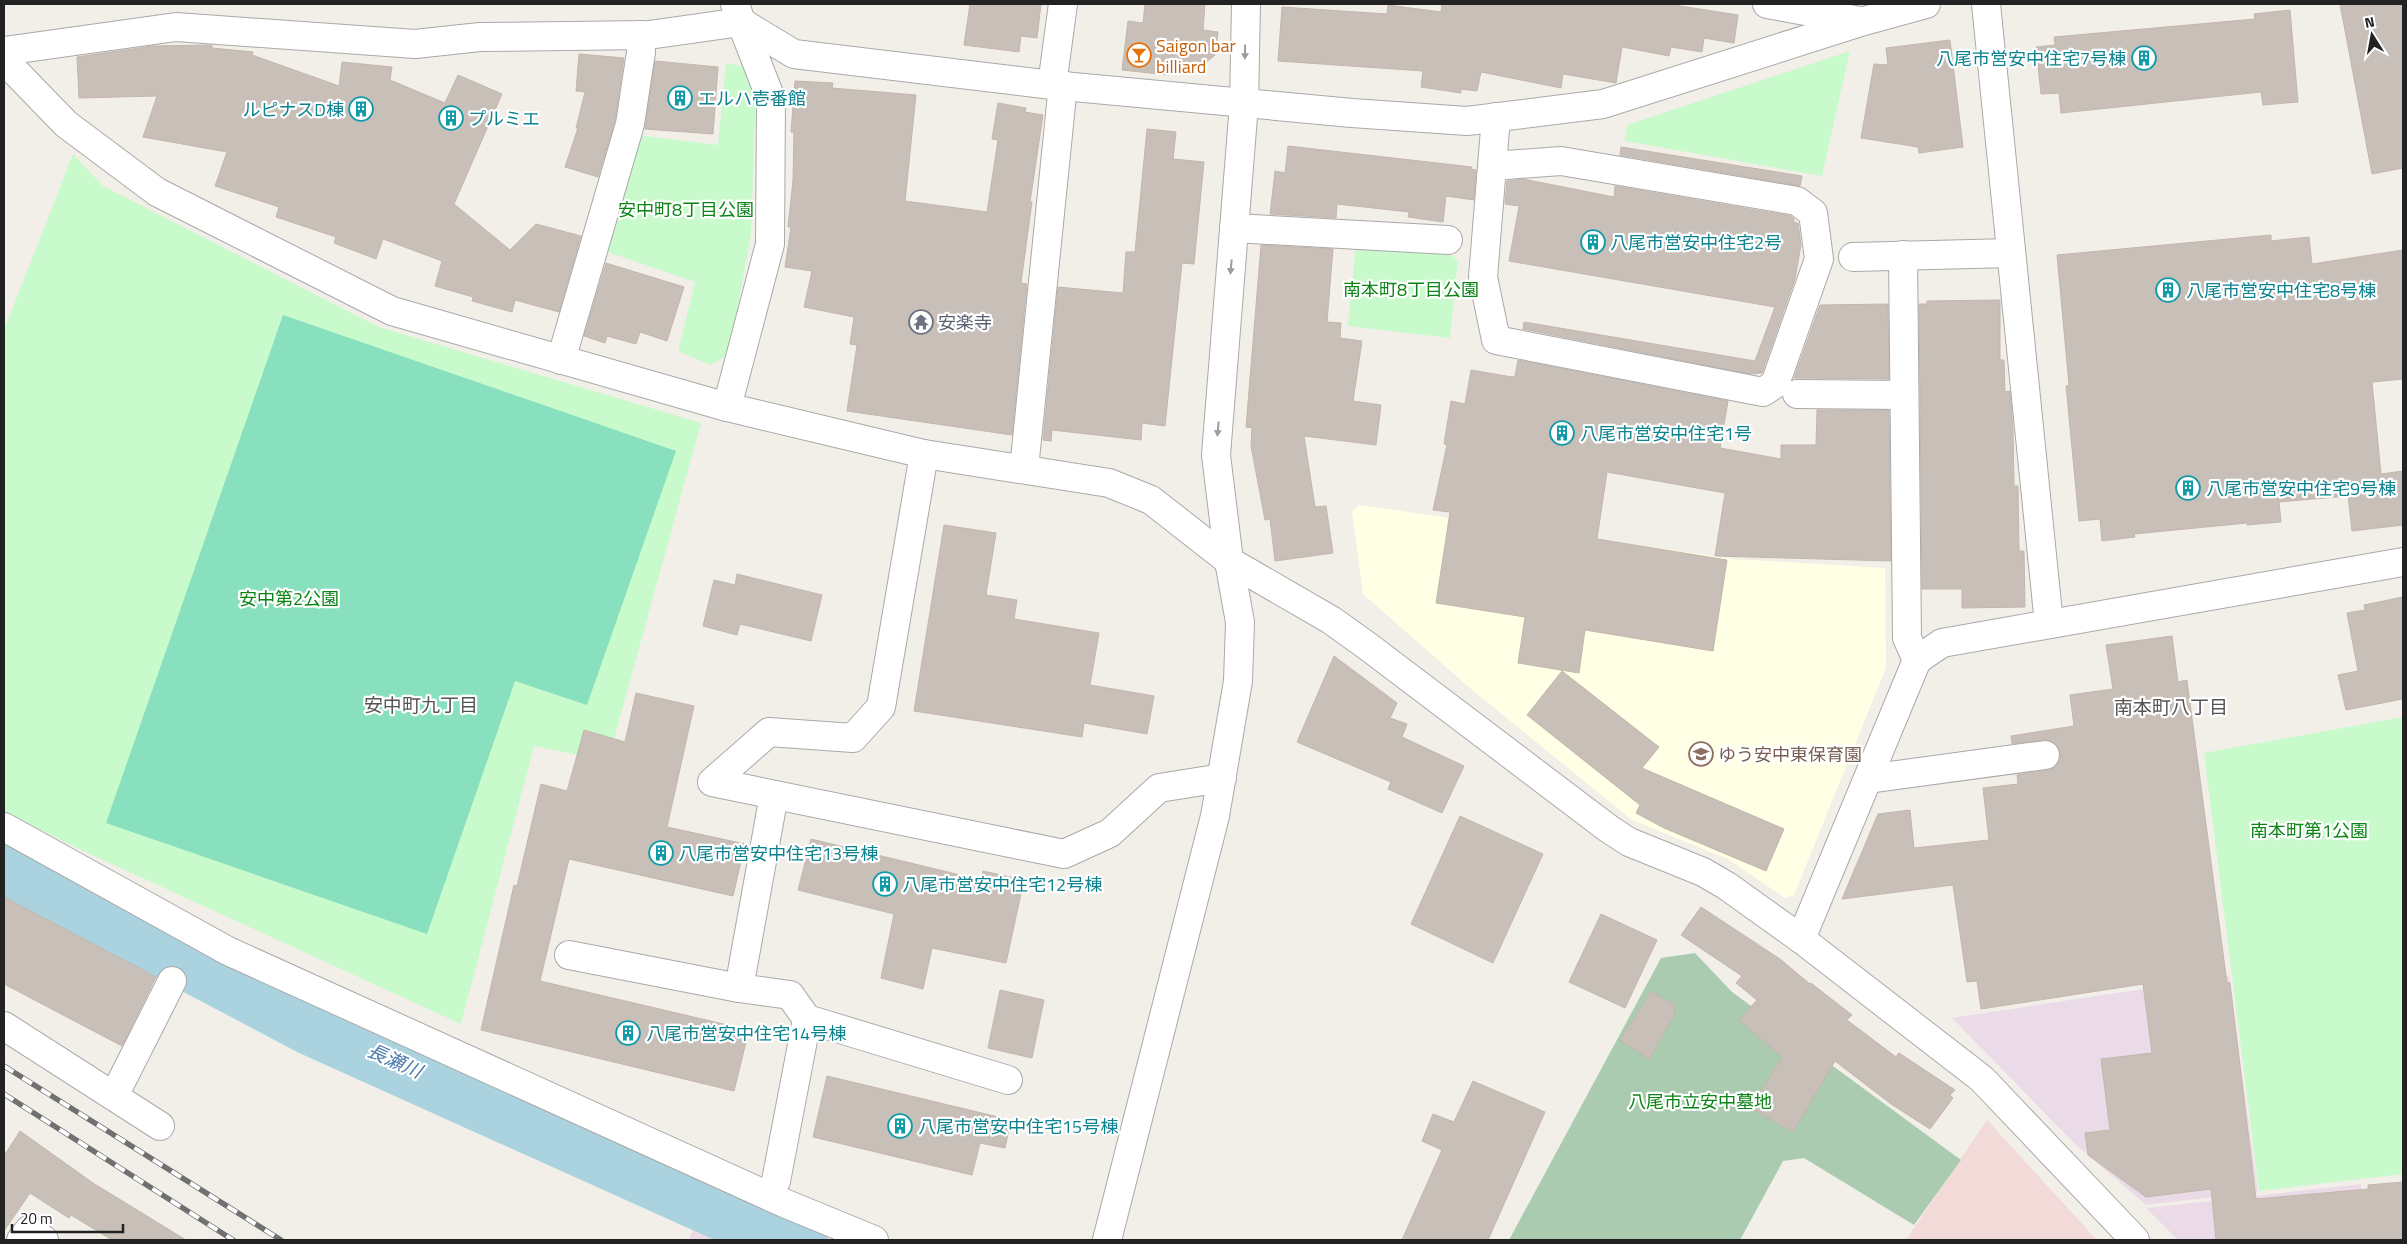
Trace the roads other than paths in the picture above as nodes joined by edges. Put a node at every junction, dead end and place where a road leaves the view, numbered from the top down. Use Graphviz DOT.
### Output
graph roads {
  1 [pos="1063,4"];
  2 [pos="1246,4"];
  3 [pos="1766,4"];
  4 [pos="1926,4"];
  5 [pos="1986,4"];
  6 [pos="738,13"];
  7 [pos="1864,21"];
  8 [pos="640,35"];
  9 [pos="4,51"];
  10 [pos="4,60"];
  11 [pos="1057,85"];
  12 [pos="1244,104"];
  13 [pos="1496,117"];
  14 [pos="1492,166"];
  15 [pos="1234,228"];
  16 [pos="1448,240"];
  17 [pos="2011,253"];
  18 [pos="1903,255"];
  19 [pos="1854,257"];
  20 [pos="561,360"];
  21 [pos="1797,394"];
  22 [pos="1904,395"];
  23 [pos="728,407"];
  24 [pos="924,454"];
  25 [pos="1024,469"];
  26 [pos="1229,561"];
  27 [pos="2403,562"];
  28 [pos="2049,624"];
  29 [pos="1917,660"];
  30 [pos="2045,755"];
  31 [pos="1222,778"];
  32 [pos="1868,779"];
  33 [pos="774,795"];
  34 [pos="4,827"];
  35 [pos="1801,938"];
  36 [pos="569,955"];
  37 [pos="172,981"];
  38 [pos="739,988"];
  39 [pos="808,1019"];
  40 [pos="4,1026"];
  41 [pos="1008,1080"];
  42 [pos="114,1096"];
  43 [pos="160,1126"];
  44 [pos="776,1182"];
  45 [pos="21,1240"];
  46 [pos="44,1240"];
  47 [pos="874,1240"];
  48 [pos="1107,1240"];
  49 [pos="2135,1240"];
  1 -- 11 [label="street"];
  2 -- 12 [label="street, one-way"];
  3 -- 7 [label="street"];
  4 -- 7 [label="street"];
  5 -- 17 [label="street"];
  6 -- 8 [label="street"];
  6 -- 11 [label="street"];
  6 -- 23 [label="street"];
  7 -- 13 [label="street"];
  8 -- 9 [label="street"];
  8 -- 20 [label="street"];
  10 -- 20 [label="street"];
  11 -- 12 [label="street"];
  11 -- 25 [label="street"];
  12 -- 13 [label="street"];
  12 -- 15 [label="street"];
  13 -- 14 [label="street"];
  14 -- 14 [label="street"];
  15 -- 16 [label="street"];
  15 -- 26 [label="street, one-way"];
  17 -- 18 [label="street"];
  17 -- 28 [label="street"];
  18 -- 19 [label="street"];
  18 -- 22 [label="street"];
  20 -- 23 [label="street"];
  21 -- 22 [label="street"];
  22 -- 29 [label="street"];
  23 -- 24 [label="street"];
  24 -- 25 [label="street"];
  24 -- 33 [label="street"];
  25 -- 26 [label="street"];
  26 -- 31 [label="street"];
  26 -- 35 [label="street"];
  27 -- 28 [label="street"];
  28 -- 29 [label="street"];
  29 -- 32 [label="street"];
  30 -- 32 [label="street"];
  31 -- 33 [label="street"];
  31 -- 48 [label="street"];
  32 -- 35 [label="street"];
  33 -- 38 [label="street"];
  34 -- 47 [label="street"];
  35 -- 49 [label="street"];
  36 -- 38 [label="street"];
  37 -- 42 [label="street"];
  38 -- 39 [label="street"];
  39 -- 41 [label="street"];
  39 -- 44 [label="street"];
  40 -- 42 [label="street"];
  42 -- 43 [label="street"];
  45 -- 46 [label="street"];
}
